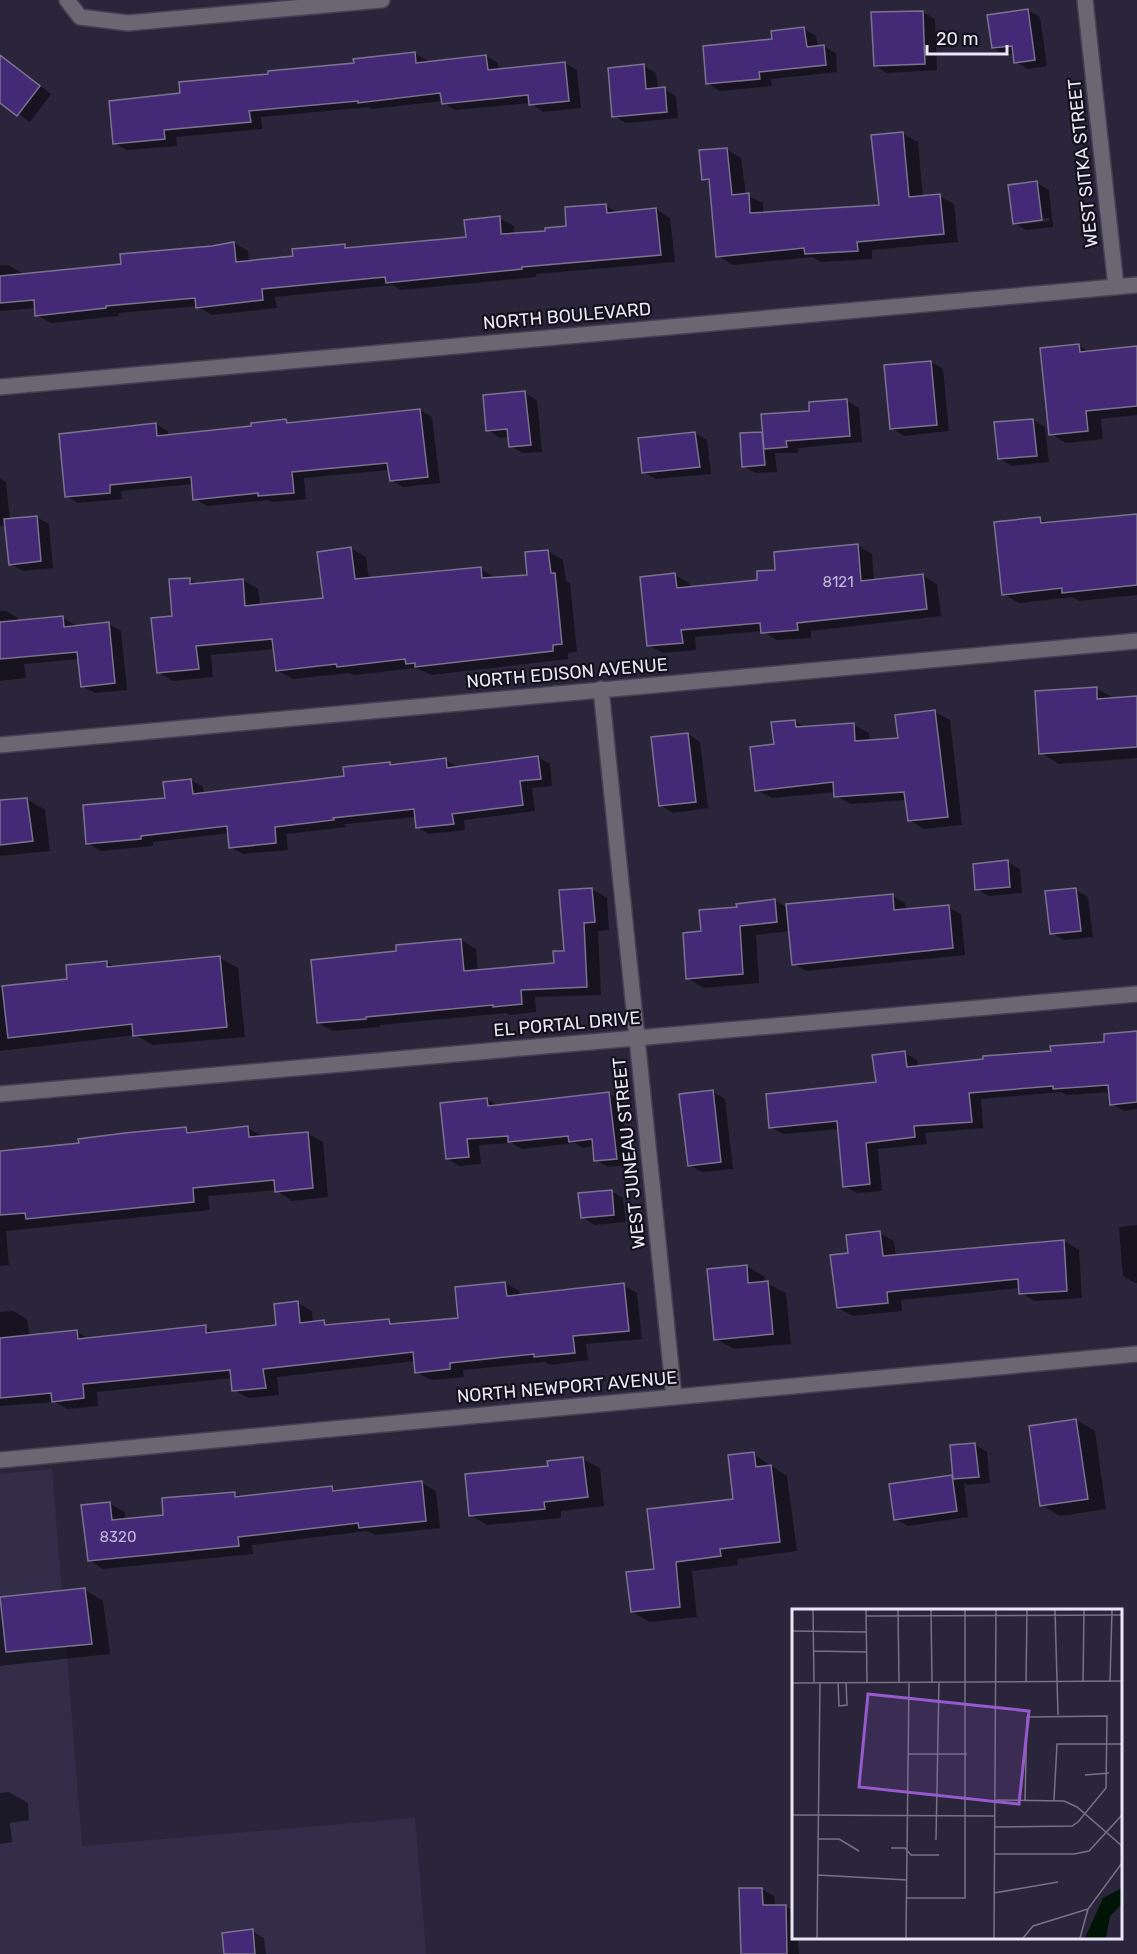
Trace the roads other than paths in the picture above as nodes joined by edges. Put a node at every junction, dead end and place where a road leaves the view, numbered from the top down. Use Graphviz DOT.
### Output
graph roads {
  1 [pos="67,0"];
  2 [pos="382,0"];
  3 [pos="1085,0"];
  4 [pos="1137,285"];
  5 [pos="1116,287"];
  6 [pos="0,387"];
  7 [pos="1137,641"];
  8 [pos="601,690"];
  9 [pos="0,745"];
  10 [pos="1137,994"];
  11 [pos="637,1038"];
  12 [pos="0,1094"];
  13 [pos="1137,1354"];
  14 [pos="674,1397"];
  15 [pos="0,1460"];
  1 -- 2 [label="street"];
  3 -- 5 [label="street, WEST SITKA STREET"];
  4 -- 5 [label="street, NORTH BOULEVARD"];
  5 -- 6 [label="street, NORTH BOULEVARD"];
  7 -- 8 [label="street, NORTH EDISON AVENUE"];
  8 -- 9 [label="street, NORTH EDISON AVENUE"];
  8 -- 11 [label="street, WEST JUNEAU STREET"];
  10 -- 11 [label="street, EL PORTAL DRIVE"];
  11 -- 12 [label="street, EL PORTAL DRIVE"];
  11 -- 14 [label="street, WEST JUNEAU STREET"];
  13 -- 14 [label="street, NORTH NEWPORT AVENUE"];
  14 -- 15 [label="street, NORTH NEWPORT AVENUE"];
}
